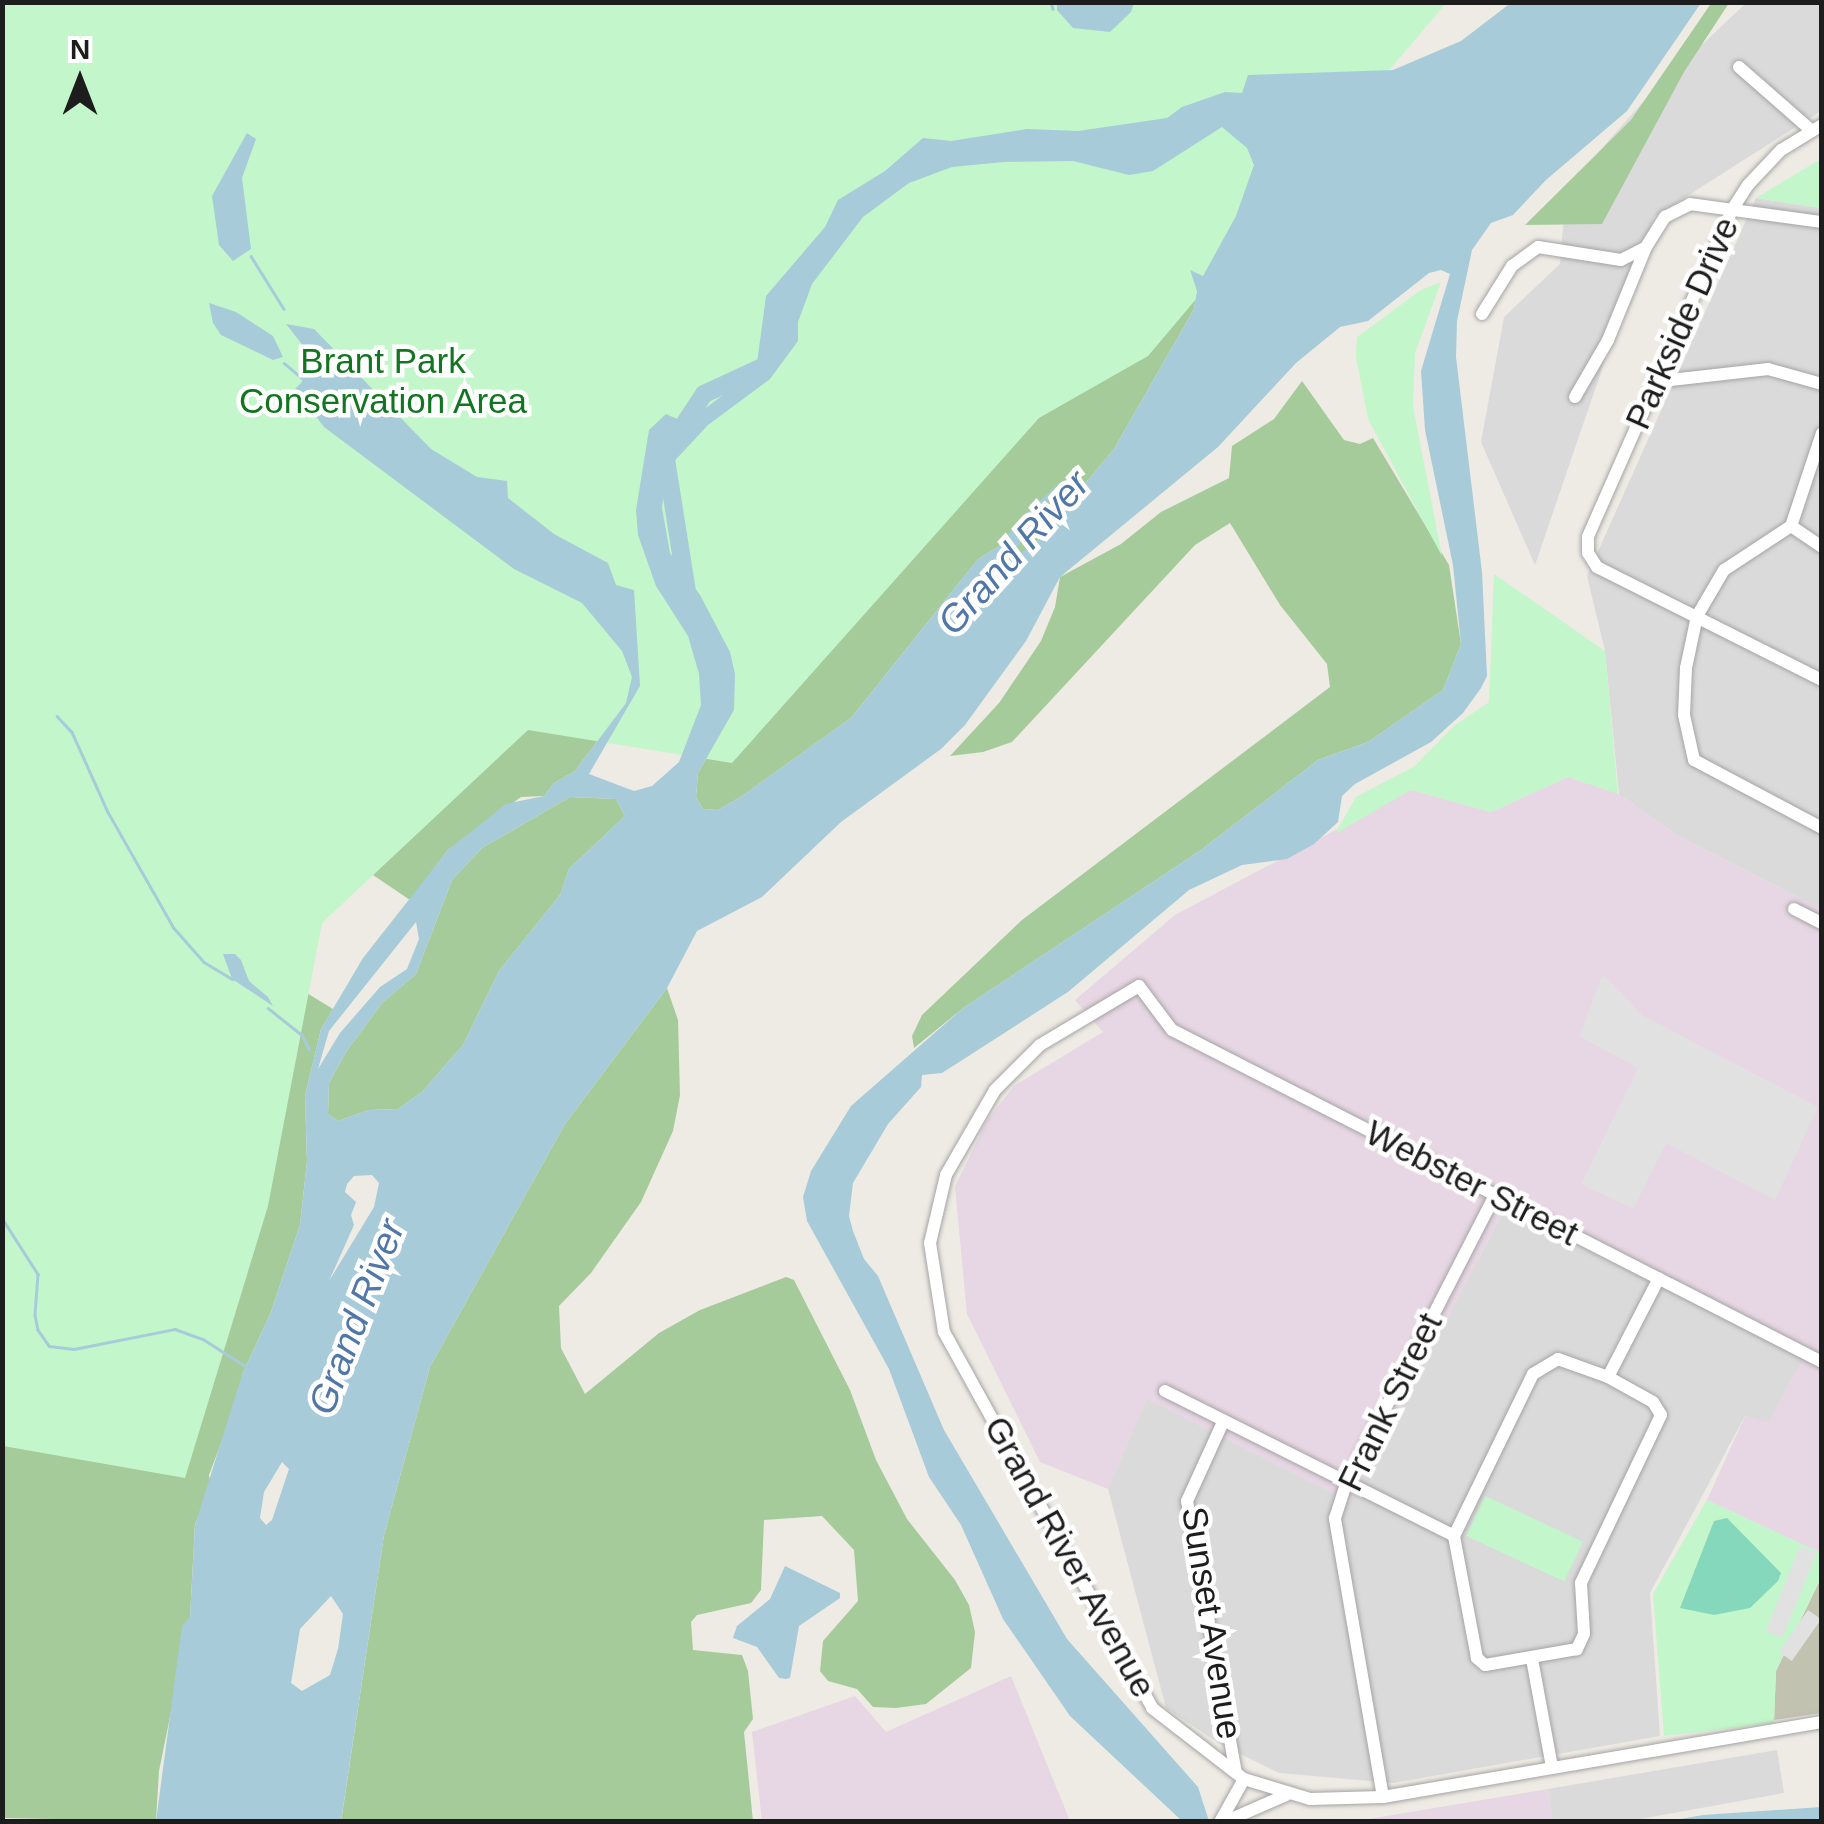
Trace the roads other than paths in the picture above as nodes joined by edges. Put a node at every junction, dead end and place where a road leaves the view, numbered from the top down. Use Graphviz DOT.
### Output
graph roads {
  1 [pos="1738,67"];
  2 [pos="1816,128"];
  3 [pos="1732,210"];
  4 [pos="1822,222"];
  5 [pos="1646,247"];
  6 [pos="1482,314"];
  7 [pos="1653,382"];
  8 [pos="1822,384"];
  9 [pos="1575,397"];
  10 [pos="1822,433"];
  11 [pos="1792,526"];
  12 [pos="1822,546"];
  13 [pos="1697,616"];
  14 [pos="1822,680"];
  15 [pos="1822,828"];
  16 [pos="1794,909"];
  17 [pos="1822,923"];
  18 [pos="1139,986"];
  19 [pos="1495,1195"];
  20 [pos="1659,1278"];
  21 [pos="1822,1362"];
  22 [pos="1608,1377"];
  23 [pos="1164,1391"];
  24 [pos="1223,1422"];
  25 [pos="1346,1484"];
  26 [pos="1454,1536"];
  27 [pos="1532,1659"];
  28 [pos="1822,1722"];
  29 [pos="1552,1768"];
  30 [pos="1240,1776"];
  31 [pos="1286,1795"];
  32 [pos="1384,1797"];
  33 [pos="1222,1822"];
  1 -- 2 [label="street"];
  2 -- 3 [label="street, Parkside Drive"];
  3 -- 4 [label="street"];
  3 -- 5 [label="street"];
  3 -- 7 [label="street, Parkside Drive"];
  5 -- 6 [label="street"];
  5 -- 9 [label="street"];
  7 -- 8 [label="street"];
  7 -- 13 [label="street, Parkside Drive"];
  10 -- 11 [label="street"];
  11 -- 12 [label="street"];
  11 -- 13 [label="street"];
  13 -- 14 [label="street"];
  13 -- 15 [label="street"];
  16 -- 17 [label="street"];
  18 -- 19 [label="street, Webster Street"];
  18 -- 30 [label="street, Grand River Avenue"];
  19 -- 20 [label="street, Webster Street"];
  19 -- 25 [label="street, Frank Street"];
  20 -- 21 [label="street, Webster Street"];
  20 -- 22 [label="street"];
  22 -- 26 [label="street"];
  22 -- 27 [label="street"];
  23 -- 24 [label="street"];
  24 -- 25 [label="street"];
  24 -- 30 [label="street, Sunset Avenue"];
  25 -- 26 [label="street"];
  25 -- 32 [label="street, Frank Street"];
  26 -- 27 [label="street"];
  27 -- 29 [label="street"];
  28 -- 29 [label="street, Grand River Avenue"];
  29 -- 32 [label="street, Grand River Avenue"];
  30 -- 31 [label="street, Grand River Avenue"];
  30 -- 33 [label="street"];
  31 -- 32 [label="street, Grand River Avenue"];
  31 -- 33 [label="street"];
}
